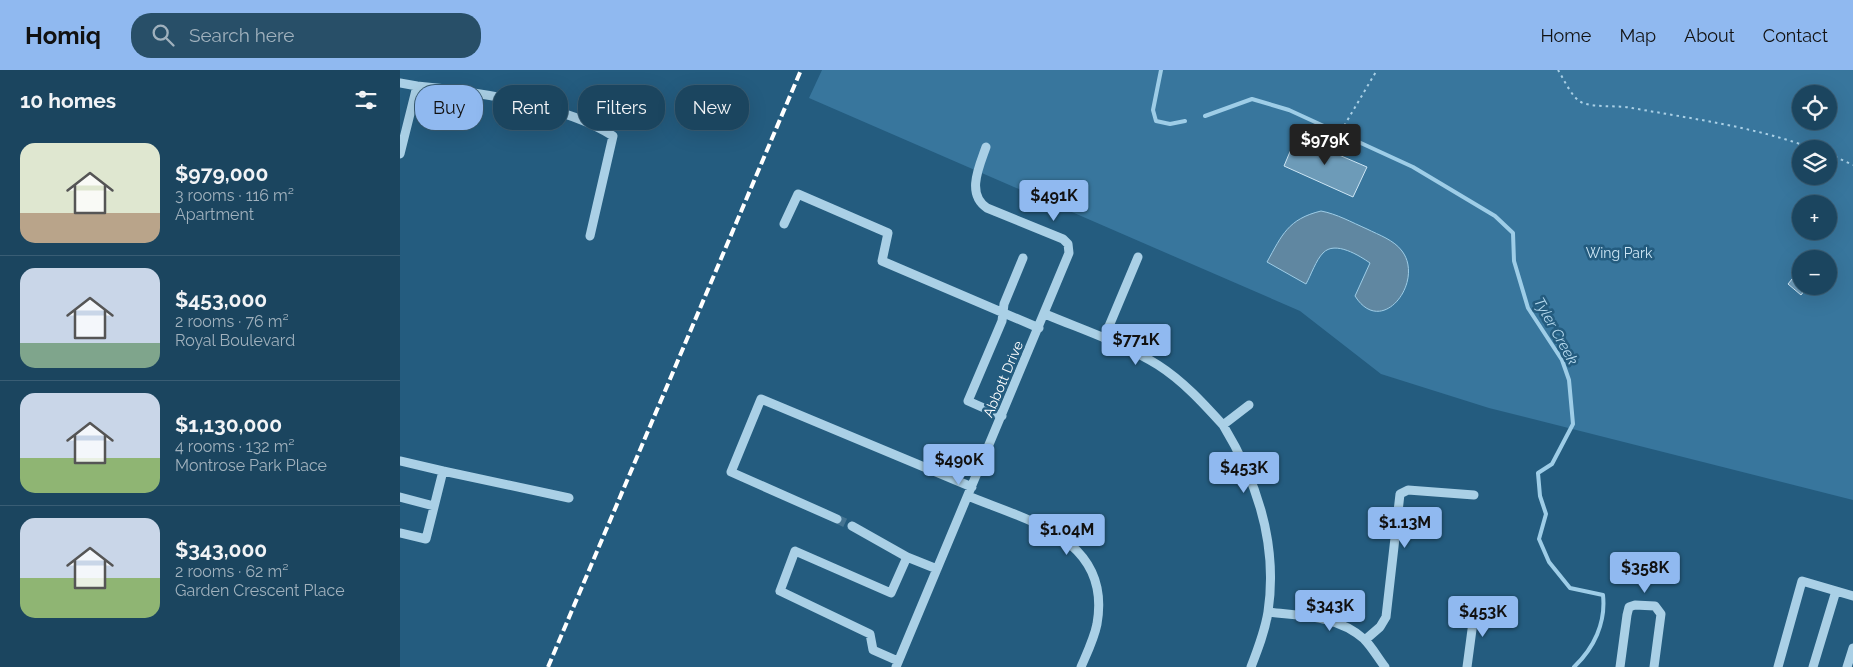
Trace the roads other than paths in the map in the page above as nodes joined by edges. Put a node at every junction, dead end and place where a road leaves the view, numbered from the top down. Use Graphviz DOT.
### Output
graph roads {
  1 [pos="400,83"];
  2 [pos="415,86"];
  3 [pos="415,94"];
  4 [pos="483,95"];
  5 [pos="986,147"];
  6 [pos="400,154"];
  7 [pos="784,224"];
  8 [pos="590,236"];
  9 [pos="1138,257"];
  10 [pos="1023,258"];
  11 [pos="1002,312"];
  12 [pos="1045,314"];
  13 [pos="1039,328"];
  14 [pos="1104,338"];
  15 [pos="1249,405"];
  16 [pos="1002,416"];
  17 [pos="1223,425"];
  18 [pos="400,461"];
  19 [pos="443,471"];
  20 [pos="970,492"];
  21 [pos="1474,495"];
  22 [pos="400,497"];
  23 [pos="569,498"];
  24 [pos="434,506"];
  25 [pos="837,519"];
  26 [pos="852,526"];
  27 [pos="400,533"];
  28 [pos="907,557"];
  29 [pos="937,569"];
  30 [pos="1836,591"];
  31 [pos="1853,596"];
  32 [pos="1475,607"];
  33 [pos="1268,612"];
  34 [pos="1365,640"];
  35 [pos="1853,648"];
  36 [pos="897,664"];
  37 [pos="1081,667"];
  38 [pos="1251,667"];
  39 [pos="1386,667"];
  40 [pos="1467,667"];
  41 [pos="1620,667"];
  42 [pos="1654,667"];
  43 [pos="1778,667"];
  44 [pos="1813,667"];
  45 [pos="1847,667"];
  1 -- 2 [label="street"];
  3 -- 6 [label="street"];
  4 -- 8 [label="street"];
  5 -- 12 [label="street, Abbott Drive"];
  7 -- 11 [label="street"];
  9 -- 14 [label="street"];
  10 -- 11 [label="street"];
  11 -- 13 [label="street"];
  11 -- 16 [label="street"];
  12 -- 13 [label="street, Abbott Drive"];
  12 -- 14 [label="street"];
  13 -- 16 [label="street, Abbott Drive"];
  14 -- 17 [label="street"];
  15 -- 17 [label="street"];
  16 -- 20 [label="street, Abbott Drive"];
  17 -- 33 [label="street"];
  18 -- 19 [label="street"];
  19 -- 23 [label="street"];
  19 -- 24 [label="street"];
  20 -- 25 [label="street"];
  20 -- 29 [label="street, Abbott Drive"];
  20 -- 37 [label="street"];
  21 -- 34 [label="street"];
  22 -- 24 [label="street"];
  24 -- 27 [label="street"];
  26 -- 28 [label="street"];
  28 -- 29 [label="street"];
  28 -- 36 [label="street"];
  29 -- 36 [label="street, Abbott Drive"];
  30 -- 31 [label="street"];
  30 -- 43 [label="street"];
  30 -- 44 [label="street"];
  32 -- 40 [label="street"];
  33 -- 34 [label="street"];
  33 -- 38 [label="street"];
  34 -- 39 [label="street"];
  35 -- 45 [label="street"];
  41 -- 42 [label="street"];
}
